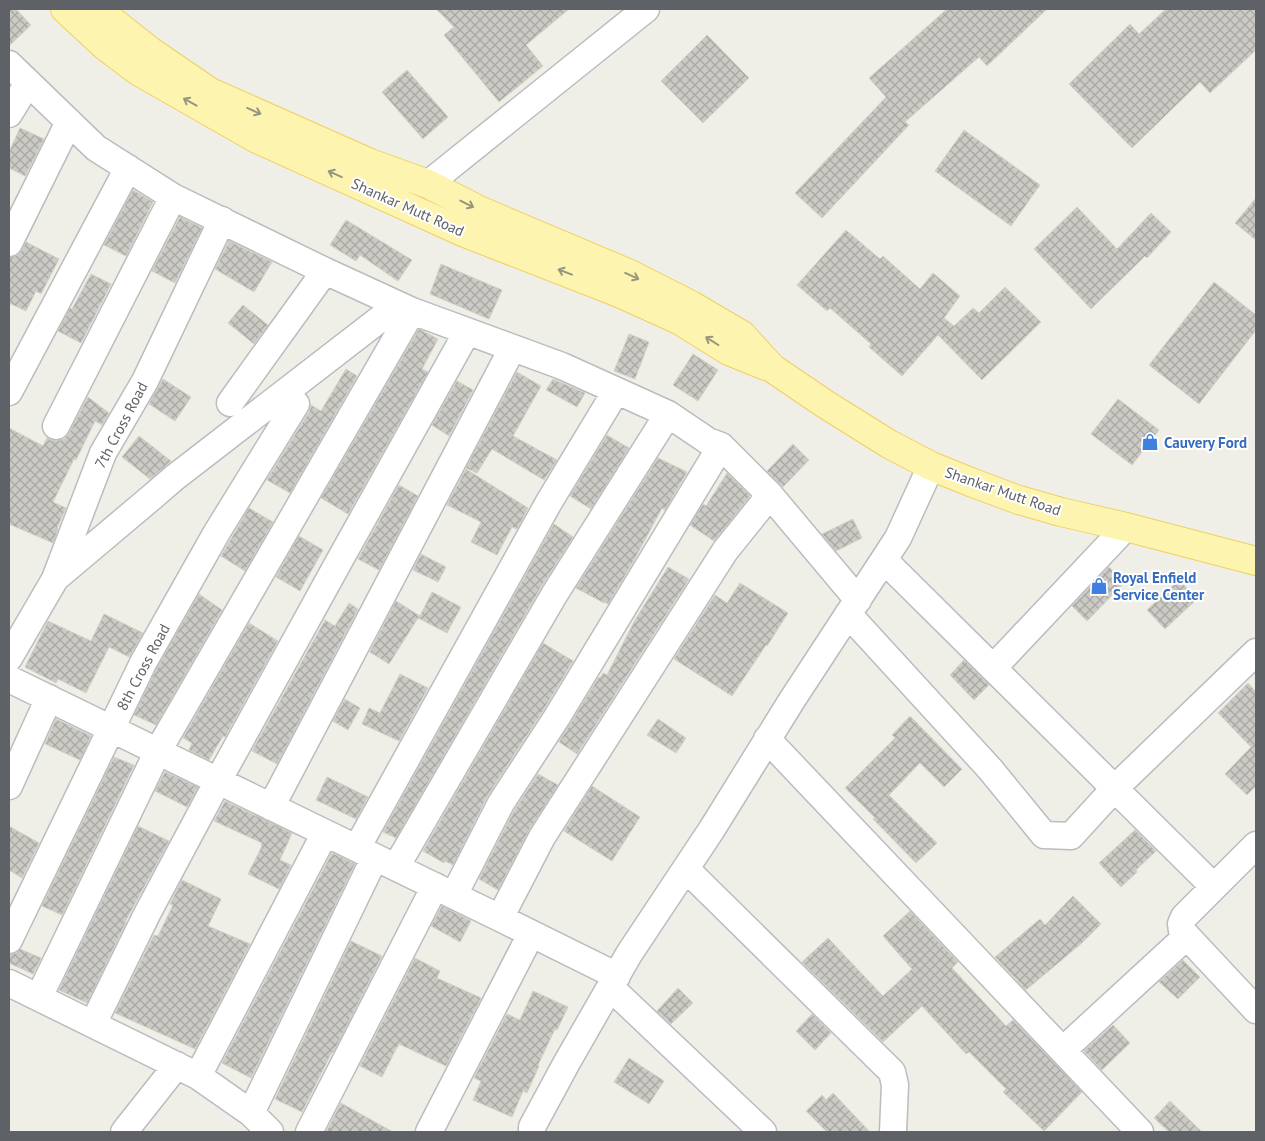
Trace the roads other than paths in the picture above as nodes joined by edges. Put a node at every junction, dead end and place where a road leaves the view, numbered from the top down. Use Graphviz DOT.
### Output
graph roads {
  1 [pos="65,9"];
  2 [pos="97,9"];
  3 [pos="646,9"];
  4 [pos="144,61"];
  5 [pos="9,64"];
  6 [pos="28,83"];
  7 [pos="9,114"];
  8 [pos="69,122"];
  9 [pos="128,168"];
  10 [pos="428,184"];
  11 [pos="173,197"];
  12 [pos="222,220"];
  13 [pos="9,243"];
  14 [pos="325,271"];
  15 [pos="405,308"];
  16 [pos="467,332"];
  17 [pos="512,349"];
  18 [pos="772,368"];
  19 [pos="616,391"];
  20 [pos="9,392"];
  21 [pos="230,403"];
  22 [pos="296,404"];
  23 [pos="668,414"];
  24 [pos="56,426"];
  25 [pos="721,446"];
  26 [pos="931,466"];
  27 [pos="770,495"];
  28 [pos="1126,527"];
  29 [pos="884,560"];
  30 [pos="1256,561"];
  31 [pos="55,579"];
  32 [pos="853,607"];
  33 [pos="1256,652"];
  34 [pos="9,658"];
  35 [pos="993,668"];
  36 [pos="9,678"];
  37 [pos="49,698"];
  38 [pos="111,729"];
  39 [pos="767,739"];
  40 [pos="158,751"];
  41 [pos="218,781"];
  42 [pos="9,786"];
  43 [pos="1114,789"];
  44 [pos="271,806"];
  45 [pos="325,833"];
  46 [pos="1256,845"];
  47 [pos="376,858"];
  48 [pos="686,869"];
  49 [pos="1214,887"];
  50 [pos="444,891"];
  51 [pos="500,918"];
  52 [pos="530,934"];
  53 [pos="1187,936"];
  54 [pos="9,940"];
  55 [pos="613,982"];
  56 [pos="11,989"];
  57 [pos="39,997"];
  58 [pos="1256,1010"];
  59 [pos="93,1024"];
  60 [pos="1063,1050"];
  61 [pos="187,1070"];
  62 [pos="251,1113"];
  63 [pos="124,1132"];
  64 [pos="270,1132"];
  65 [pos="309,1132"];
  66 [pos="429,1132"];
  67 [pos="532,1132"];
  68 [pos="763,1132"];
  69 [pos="893,1132"];
  70 [pos="1140,1132"];
  1 -- 4 [label="main road, Shankar Mutt Road"];
  2 -- 4 [label="main road, Shankar Mutt Road"];
  3 -- 10 [label="street"];
  4 -- 10 [label="main road, Shankar Mutt Road, one-way"];
  18 -- 4 [label="main road, Shankar Mutt Road, one-way"];
  5 -- 6 [label="street"];
  6 -- 7 [label="street"];
  6 -- 8 [label="street"];
  8 -- 9 [label="street"];
  8 -- 13 [label="street"];
  9 -- 11 [label="street"];
  9 -- 20 [label="street"];
  10 -- 18 [label="main road, Shankar Mutt Road, one-way"];
  11 -- 12 [label="street"];
  11 -- 24 [label="street"];
  12 -- 14 [label="street"];
  12 -- 31 [label="street, 7th Cross Road"];
  14 -- 15 [label="street"];
  14 -- 21 [label="street"];
  15 -- 16 [label="street"];
  15 -- 31 [label="street"];
  15 -- 40 [label="street"];
  16 -- 17 [label="street"];
  16 -- 41 [label="street"];
  17 -- 19 [label="street"];
  17 -- 44 [label="street"];
  18 -- 26 [label="main road, Shankar Mutt Road"];
  19 -- 23 [label="street"];
  19 -- 47 [label="street"];
  22 -- 38 [label="street, 8th Cross Road"];
  23 -- 25 [label="street"];
  23 -- 47 [label="street"];
  25 -- 27 [label="street"];
  25 -- 50 [label="street"];
  26 -- 28 [label="main road, Shankar Mutt Road"];
  26 -- 29 [label="street"];
  27 -- 32 [label="street"];
  27 -- 51 [label="street"];
  28 -- 30 [label="main road, Shankar Mutt Road"];
  28 -- 35 [label="street"];
  29 -- 32 [label="street"];
  29 -- 35 [label="street"];
  31 -- 34 [label="street, 7th Cross Road"];
  32 -- 39 [label="street"];
  32 -- 43 [label="street"];
  33 -- 43 [label="street"];
  35 -- 43 [label="street"];
  36 -- 37 [label="street"];
  37 -- 38 [label="street"];
  37 -- 42 [label="street"];
  38 -- 40 [label="street"];
  38 -- 54 [label="street, 8th Cross Road"];
  39 -- 48 [label="street"];
  39 -- 60 [label="street"];
  40 -- 41 [label="street"];
  40 -- 57 [label="street"];
  41 -- 44 [label="street"];
  41 -- 59 [label="street"];
  43 -- 49 [label="street"];
  44 -- 45 [label="street"];
  45 -- 47 [label="street"];
  45 -- 61 [label="street"];
  46 -- 49 [label="street"];
  47 -- 50 [label="street"];
  47 -- 62 [label="street"];
  48 -- 55 [label="street"];
  48 -- 69 [label="street"];
  49 -- 53 [label="street"];
  50 -- 51 [label="street"];
  50 -- 65 [label="street"];
  51 -- 52 [label="street"];
  52 -- 55 [label="street"];
  52 -- 66 [label="street"];
  53 -- 58 [label="street"];
  53 -- 60 [label="street"];
  55 -- 67 [label="street"];
  55 -- 68 [label="street"];
  56 -- 57 [label="street"];
  57 -- 59 [label="street"];
  59 -- 61 [label="street"];
  60 -- 70 [label="street"];
  61 -- 62 [label="street"];
  61 -- 63 [label="street"];
  62 -- 64 [label="street"];
}
